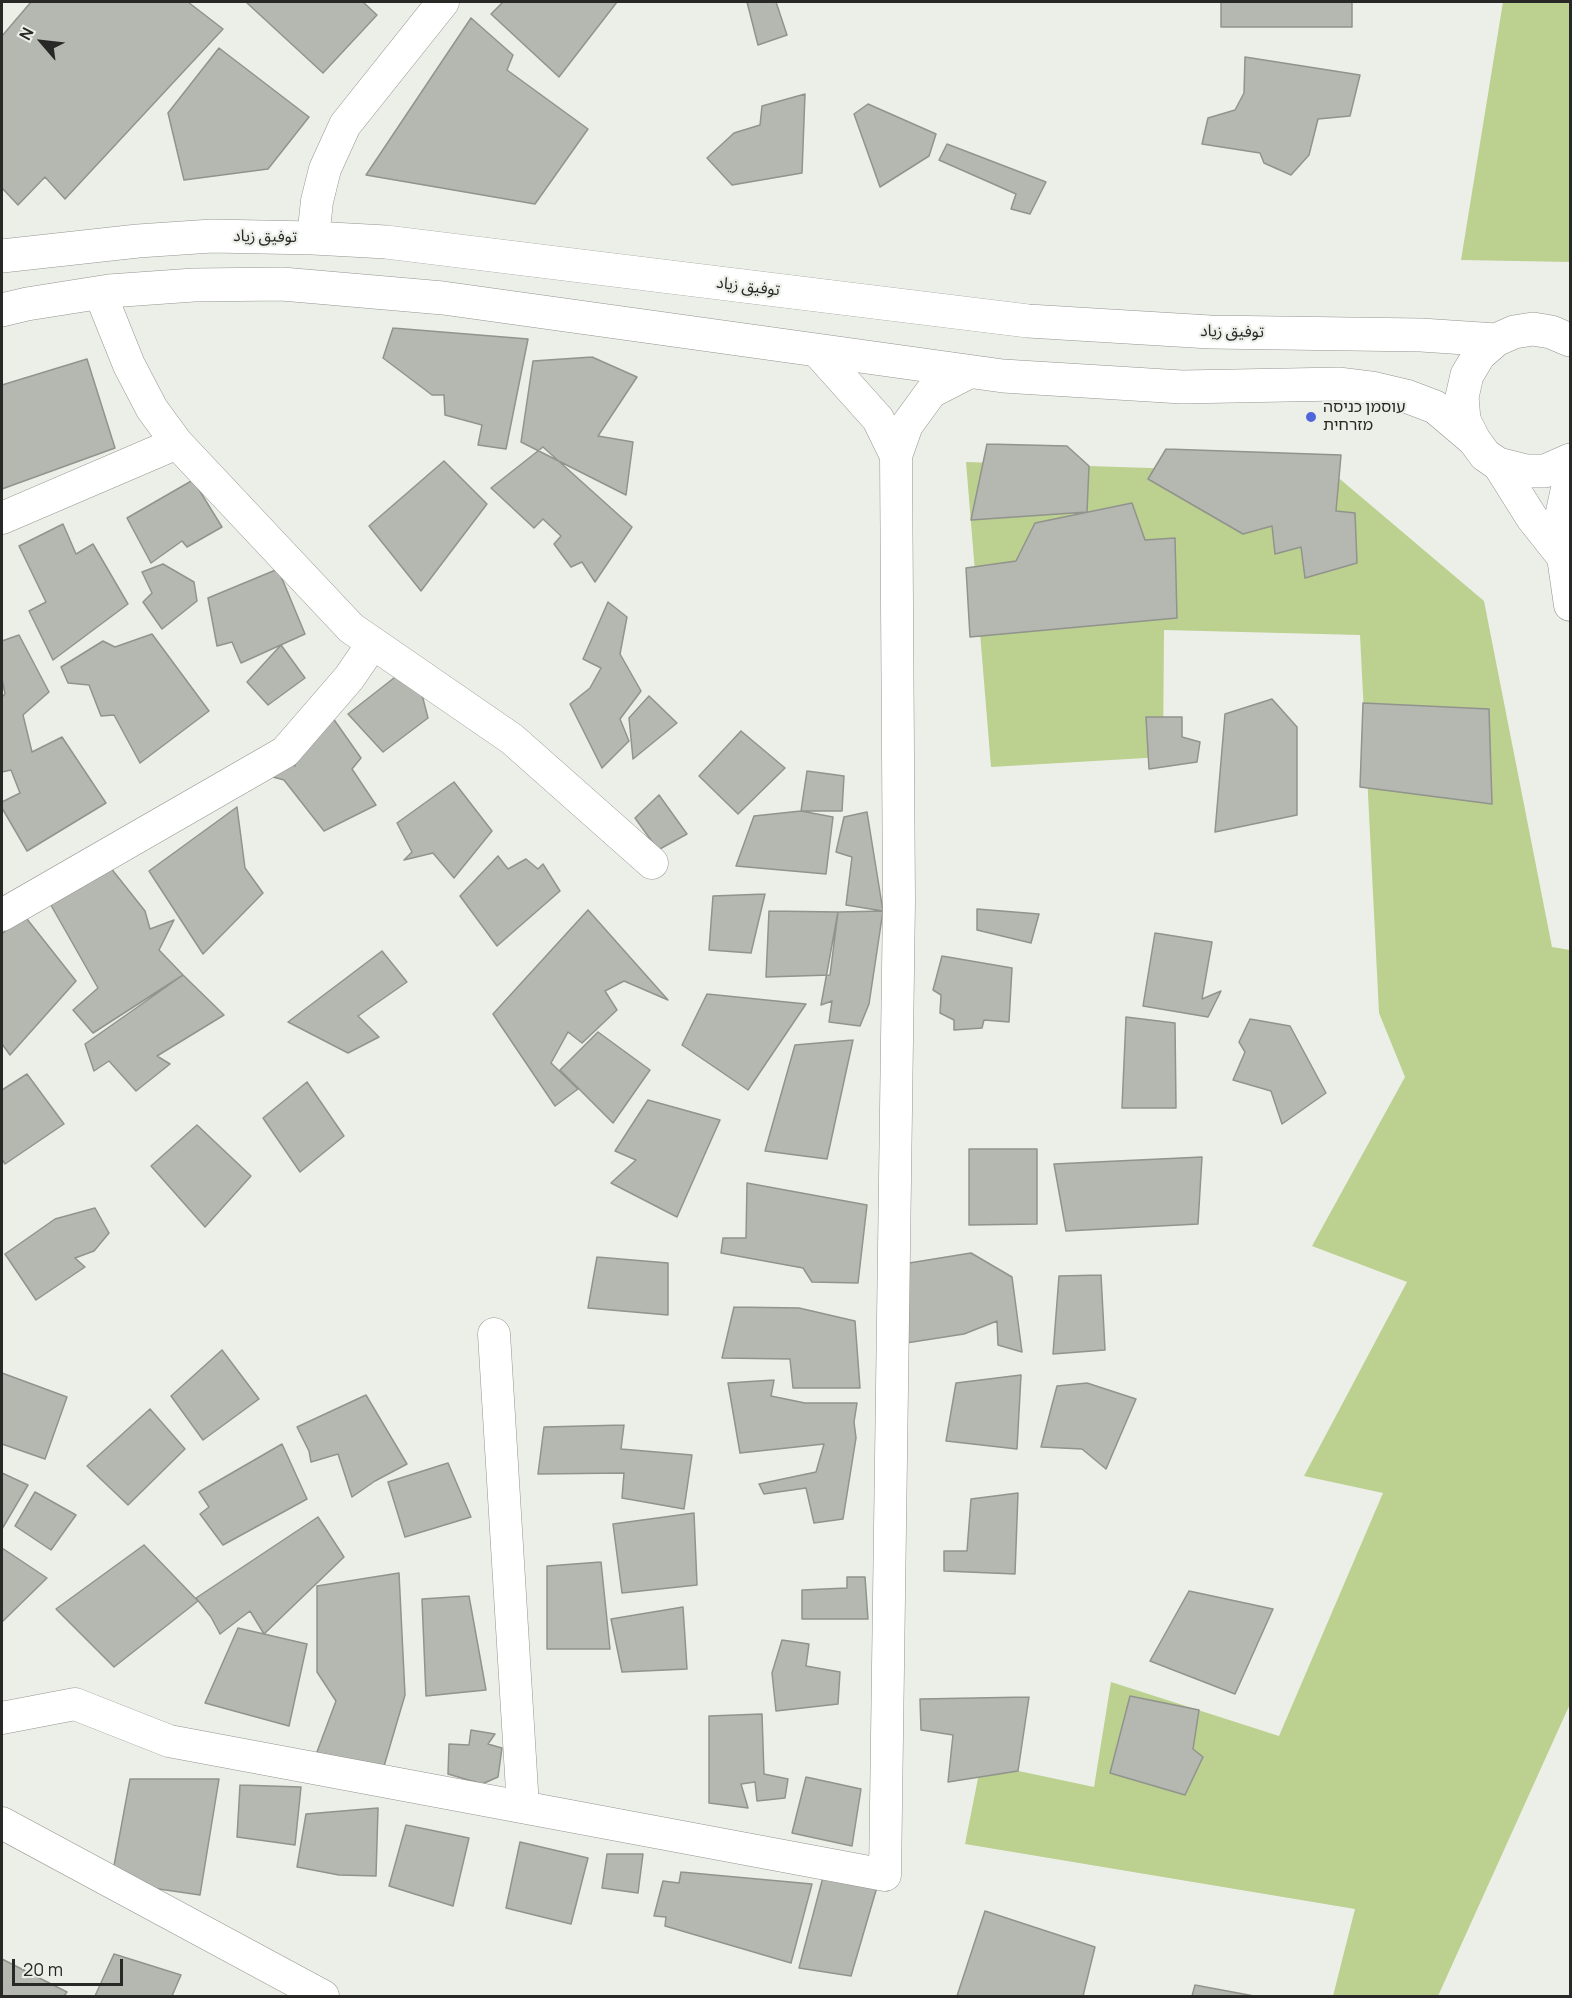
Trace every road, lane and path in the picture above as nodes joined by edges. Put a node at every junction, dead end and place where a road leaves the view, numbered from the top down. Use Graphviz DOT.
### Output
graph roads {
  1 [pos="443,2"];
  2 [pos="313,238"];
  3 [pos="2,256"];
  4 [pos="100,293"];
  5 [pos="2,310"];
  6 [pos="1564,334"];
  7 [pos="1496,340"];
  8 [pos="818,352"];
  9 [pos="970,372"];
  10 [pos="1474,440"];
  11 [pos="177,443"];
  12 [pos="897,456"];
  13 [pos="1570,460"];
  14 [pos="1498,464"];
  15 [pos="1570,475"];
  16 [pos="2,518"];
  17 [pos="1563,557"];
  18 [pos="1570,605"];
  19 [pos="373,644"];
  20 [pos="652,863"];
  21 [pos="2,915"];
  22 [pos="494,1334"];
  23 [pos="2,1718"];
  24 [pos="523,1807"];
  25 [pos="2,1823"];
  26 [pos="323,1996"];
  1 -- 2 [label="street"];
  2 -- 3 [label="main road, توفيق زياد"];
  2 -- 7 [label="main road, توفيق زياد"];
  4 -- 5 [label="main road"];
  4 -- 8 [label="main road"];
  4 -- 11 [label="street"];
  6 -- 7 [label="main road"];
  7 -- 10 [label="main road"];
  8 -- 9 [label="main road"];
  8 -- 12 [label="street"];
  9 -- 10 [label="main road"];
  9 -- 12 [label="street"];
  10 -- 14 [label="main road"];
  11 -- 16 [label="street"];
  11 -- 19 [label="street"];
  12 -- 24 [label="street"];
  13 -- 14 [label="main road"];
  14 -- 17 [label="street"];
  15 -- 17 [label="street"];
  17 -- 18 [label="street"];
  19 -- 20 [label="street"];
  19 -- 21 [label="street"];
  22 -- 24 [label="street"];
  23 -- 24 [label="street"];
  25 -- 26 [label="street"];
}
